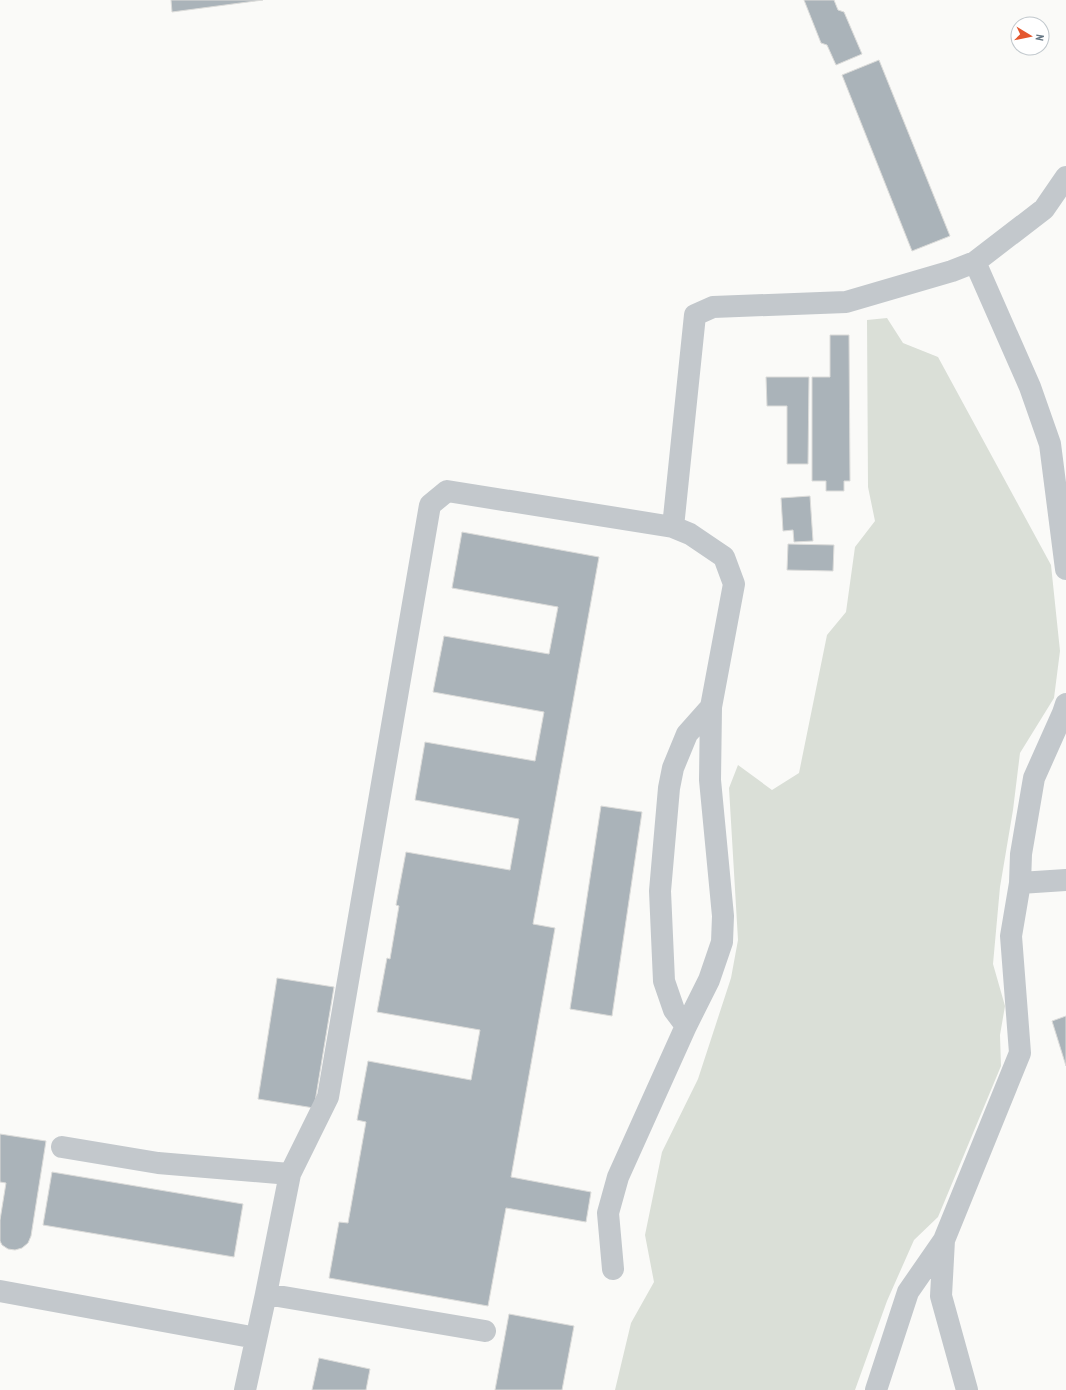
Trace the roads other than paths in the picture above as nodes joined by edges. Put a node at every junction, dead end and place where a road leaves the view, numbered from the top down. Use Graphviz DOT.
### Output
graph roads {
  1 [pos="1066,177"];
  2 [pos="975,262"];
  3 [pos="673,527"];
  4 [pos="1066,569"];
  5 [pos="1066,704"];
  6 [pos="712,708"];
  7 [pos="1066,880"];
  8 [pos="1020,882"];
  9 [pos="686,1026"];
  10 [pos="62,1146"];
  11 [pos="290,1174"];
  12 [pos="944,1240"];
  13 [pos="613,1269"];
  14 [pos="0,1291"];
  15 [pos="266,1294"];
  16 [pos="485,1331"];
  17 [pos="256,1338"];
  18 [pos="245,1390"];
  19 [pos="876,1390"];
  20 [pos="967,1390"];
  1 -- 2 [label="street"];
  2 -- 3 [label="street"];
  2 -- 4 [label="street"];
  3 -- 6 [label="street"];
  3 -- 11 [label="street"];
  5 -- 8 [label="street"];
  6 -- 9 [label="street"];
  6 -- 9 [label="street"];
  7 -- 8 [label="street"];
  8 -- 12 [label="street"];
  9 -- 13 [label="street"];
  10 -- 11 [label="street"];
  11 -- 15 [label="street"];
  12 -- 19 [label="street"];
  12 -- 20 [label="street"];
  14 -- 17 [label="street"];
  15 -- 16 [label="street"];
  15 -- 17 [label="street"];
  17 -- 18 [label="street"];
}
